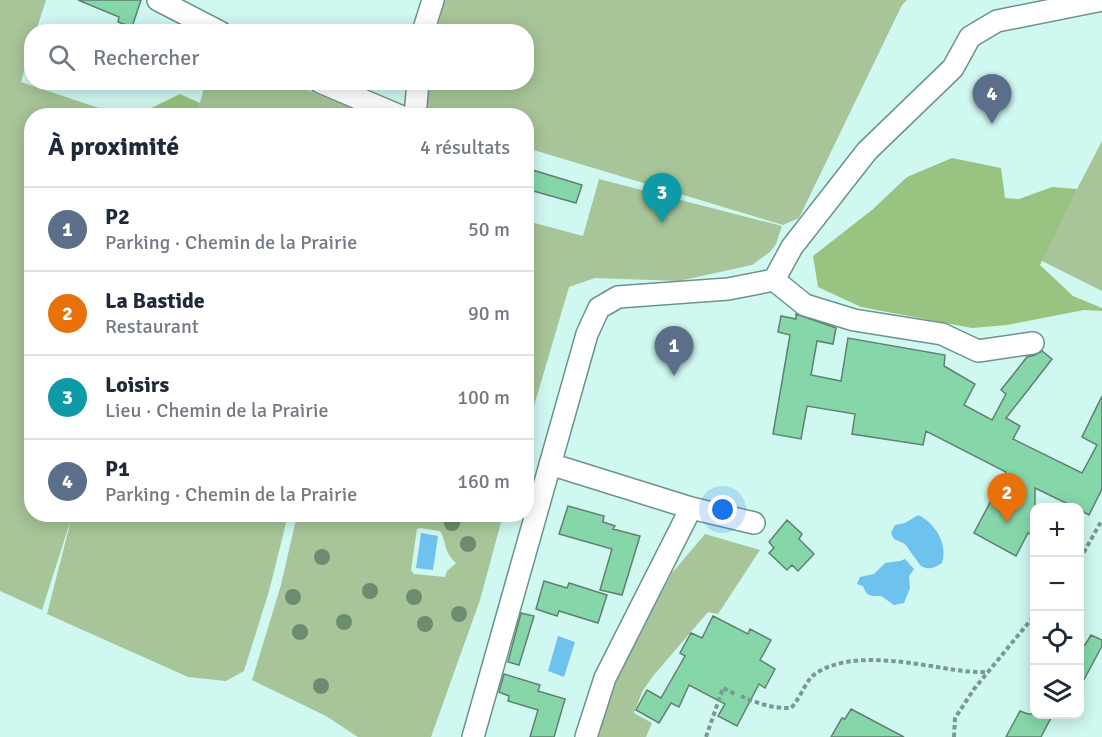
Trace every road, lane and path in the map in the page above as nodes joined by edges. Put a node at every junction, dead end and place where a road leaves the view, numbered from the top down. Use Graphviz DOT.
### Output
graph roads {
  1 [pos="158,0"];
  2 [pos="433,0"];
  3 [pos="1102,0"];
  4 [pos="204,24"];
  5 [pos="426,24"];
  6 [pos="339,90"];
  7 [pos="417,90"];
  8 [pos="381,108"];
  9 [pos="416,108"];
  10 [pos="774,280"];
  11 [pos="1033,343"];
  12 [pos="550,464"];
  13 [pos="691,508"];
  14 [pos="1102,520"];
  15 [pos="534,521"];
  16 [pos="534,522"];
  17 [pos="754,523"];
  18 [pos="1081,557"];
  19 [pos="1030,622"];
  20 [pos="989,672"];
  21 [pos="473,737"];
  22 [pos="586,737"];
  23 [pos="706,737"];
  24 [pos="954,737"];
  1 -- 4 [label="street"];
  2 -- 5 [label="street"];
  3 -- 10 [label="street"];
  6 -- 8 [label="street"];
  7 -- 9 [label="street"];
  10 -- 11 [label="street"];
  10 -- 12 [label="street"];
  12 -- 13 [label="street"];
  12 -- 15 [label="street"];
  13 -- 17 [label="street"];
  13 -- 22 [label="street"];
  14 -- 18 [label="path"];
  16 -- 21 [label="street"];
  19 -- 20 [label="path"];
  20 -- 23 [label="path"];
  20 -- 24 [label="path"];
}
